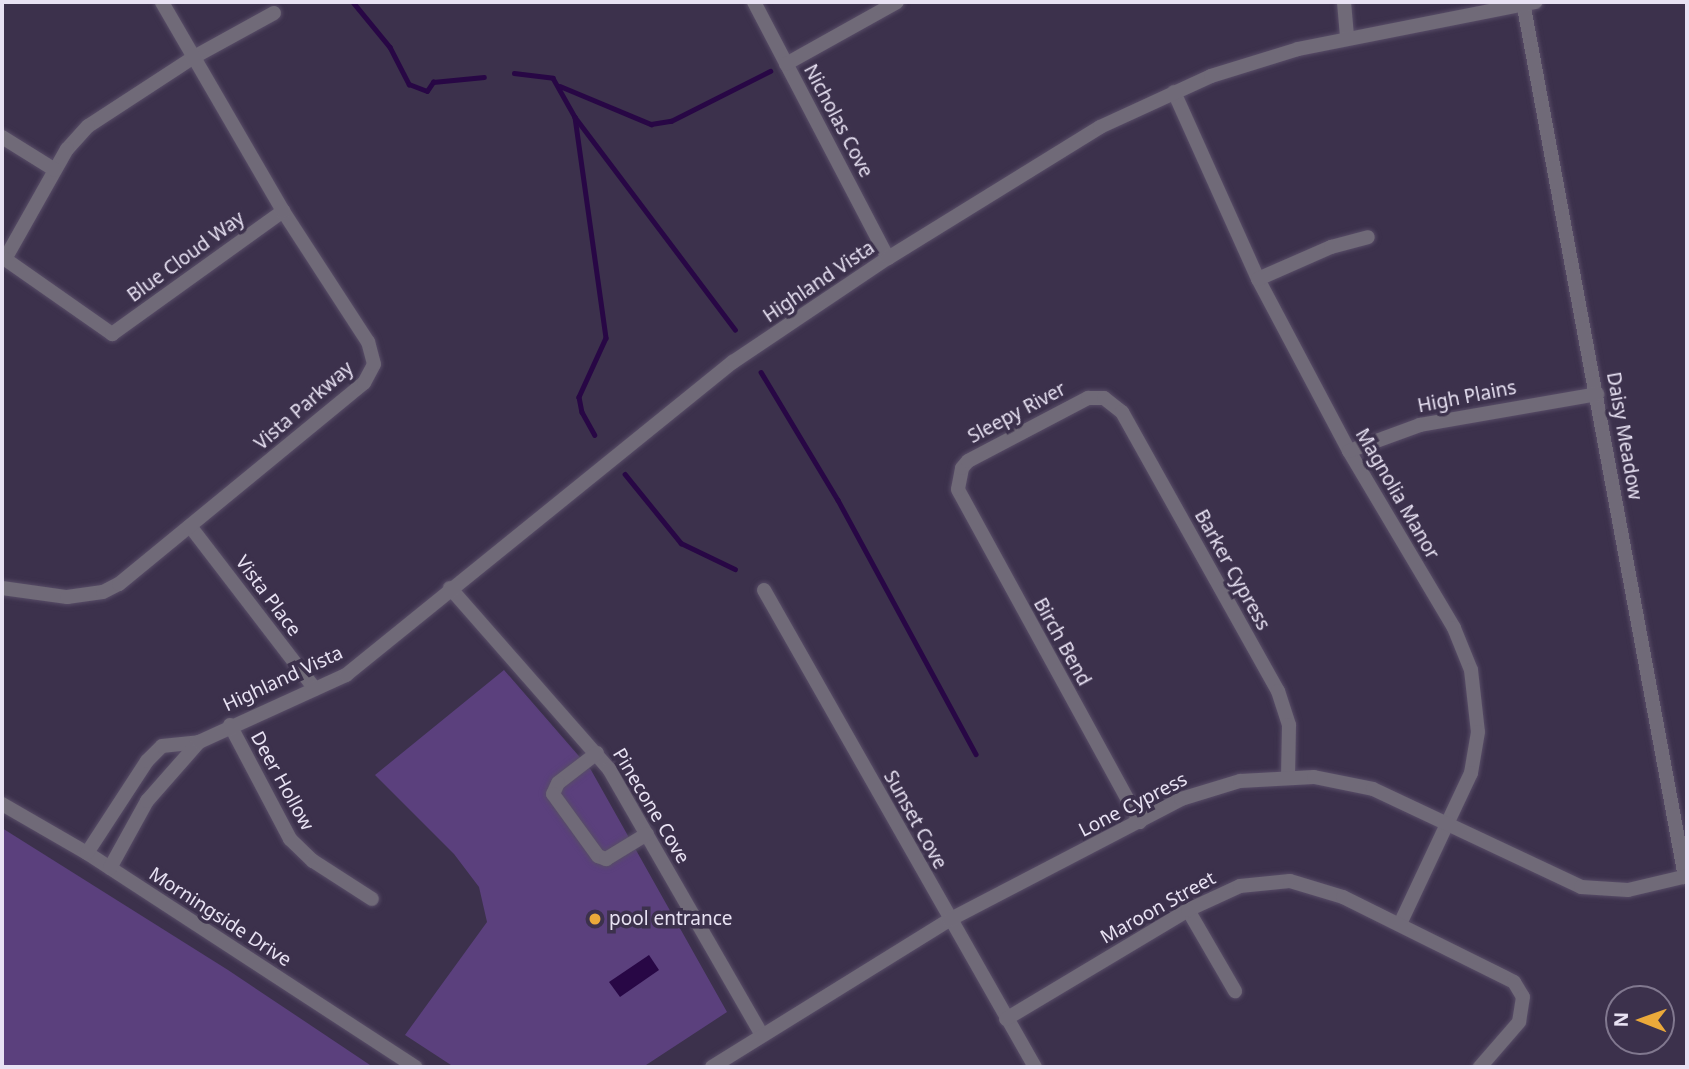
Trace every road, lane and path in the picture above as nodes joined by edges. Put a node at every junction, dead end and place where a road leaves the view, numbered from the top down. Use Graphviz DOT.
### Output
graph roads {
  1 [pos="162,2"];
  2 [pos="754,2"];
  3 [pos="897,2"];
  4 [pos="1344,2"];
  5 [pos="1527,2"];
  6 [pos="274,13"];
  7 [pos="1347,37"];
  8 [pos="194,57"];
  9 [pos="786,64"];
  10 [pos="1174,92"];
  11 [pos="2,137"];
  12 [pos="55,170"];
  13 [pos="283,211"];
  14 [pos="1368,237"];
  15 [pos="888,258"];
  16 [pos="1258,279"];
  17 [pos="1597,394"];
  18 [pos="1104,398"];
  19 [pos="1349,452"];
  20 [pos="958,478"];
  21 [pos="190,526"];
  22 [pos="2,588"];
  23 [pos="450,588"];
  24 [pos="764,590"];
  25 [pos="315,689"];
  26 [pos="230,725"];
  27 [pos="199,742"];
  28 [pos="597,753"];
  29 [pos="1289,776"];
  30 [pos="2,804"];
  31 [pos="1140,822"];
  32 [pos="1450,824"];
  33 [pos="647,834"];
  34 [pos="87,853"];
  35 [pos="110,868"];
  36 [pos="1686,876"];
  37 [pos="372,899"];
  38 [pos="1188,910"];
  39 [pos="949,920"];
  40 [pos="1400,924"];
  41 [pos="1236,991"];
  42 [pos="1006,1019"];
  43 [pos="761,1033"];
  44 [pos="415,1067"];
  45 [pos="712,1067"];
  46 [pos="1035,1067"];
  47 [pos="1480,1067"];
  1 -- 8 [label="street, Vista Parkway"];
  2 -- 9 [label="street, Nicholas Cove"];
  3 -- 9 [label="street"];
  4 -- 7 [label="street"];
  5 -- 7 [label="street, Highland Vista"];
  5 -- 17 [label="street, Daisy Meadow"];
  6 -- 8 [label="street"];
  7 -- 10 [label="street, Highland Vista"];
  8 -- 12 [label="street"];
  8 -- 13 [label="street, Vista Parkway"];
  9 -- 15 [label="street, Nicholas Cove"];
  10 -- 15 [label="street, Highland Vista"];
  10 -- 16 [label="street, Magnolia Manor"];
  11 -- 12 [label="street"];
  12 -- 13 [label="street, Blue Cloud Way"];
  13 -- 21 [label="street, Vista Parkway"];
  14 -- 16 [label="street"];
  15 -- 23 [label="street, Highland Vista"];
  16 -- 19 [label="street, Magnolia Manor"];
  17 -- 19 [label="street, High Plains"];
  17 -- 36 [label="street, Daisy Meadow"];
  18 -- 20 [label="street, Sleepy River"];
  18 -- 29 [label="street, Barker Cypress"];
  19 -- 32 [label="street, Magnolia Manor"];
  20 -- 31 [label="street, Birch Bend"];
  21 -- 22 [label="street, Vista Parkway"];
  21 -- 25 [label="street, Vista Place"];
  23 -- 25 [label="street, Highland Vista"];
  23 -- 28 [label="street, Pinecone Cove"];
  24 -- 39 [label="street, Sunset Cove"];
  25 -- 26 [label="street, Highland Vista"];
  26 -- 27 [label="street, Highland Vista"];
  26 -- 37 [label="street, Deer Hollow"];
  27 -- 34 [label="street, Highland Vista"];
  27 -- 35 [label="street, Highland Vista"];
  28 -- 33 [label="street, Pinecone Cove"];
  28 -- 33 [label="street"];
  29 -- 31 [label="street, Lone Cypress"];
  29 -- 32 [label="street, Lone Cypress"];
  30 -- 34 [label="street, Morningside Drive"];
  31 -- 39 [label="street, Lone Cypress"];
  32 -- 36 [label="street, Lone Cypress"];
  32 -- 40 [label="street, Magnolia Manor"];
  33 -- 43 [label="street, Pinecone Cove"];
  34 -- 35 [label="street, Morningside Drive"];
  35 -- 44 [label="street, Morningside Drive"];
  38 -- 40 [label="street, Maroon Street"];
  38 -- 41 [label="street"];
  38 -- 42 [label="street, Maroon Street"];
  39 -- 42 [label="street, Sunset Cove"];
  39 -- 43 [label="street, Lone Cypress"];
  40 -- 47 [label="street, Maroon Street"];
  42 -- 46 [label="street, Sunset Cove"];
  43 -- 45 [label="street, Lone Cypress"];
}
